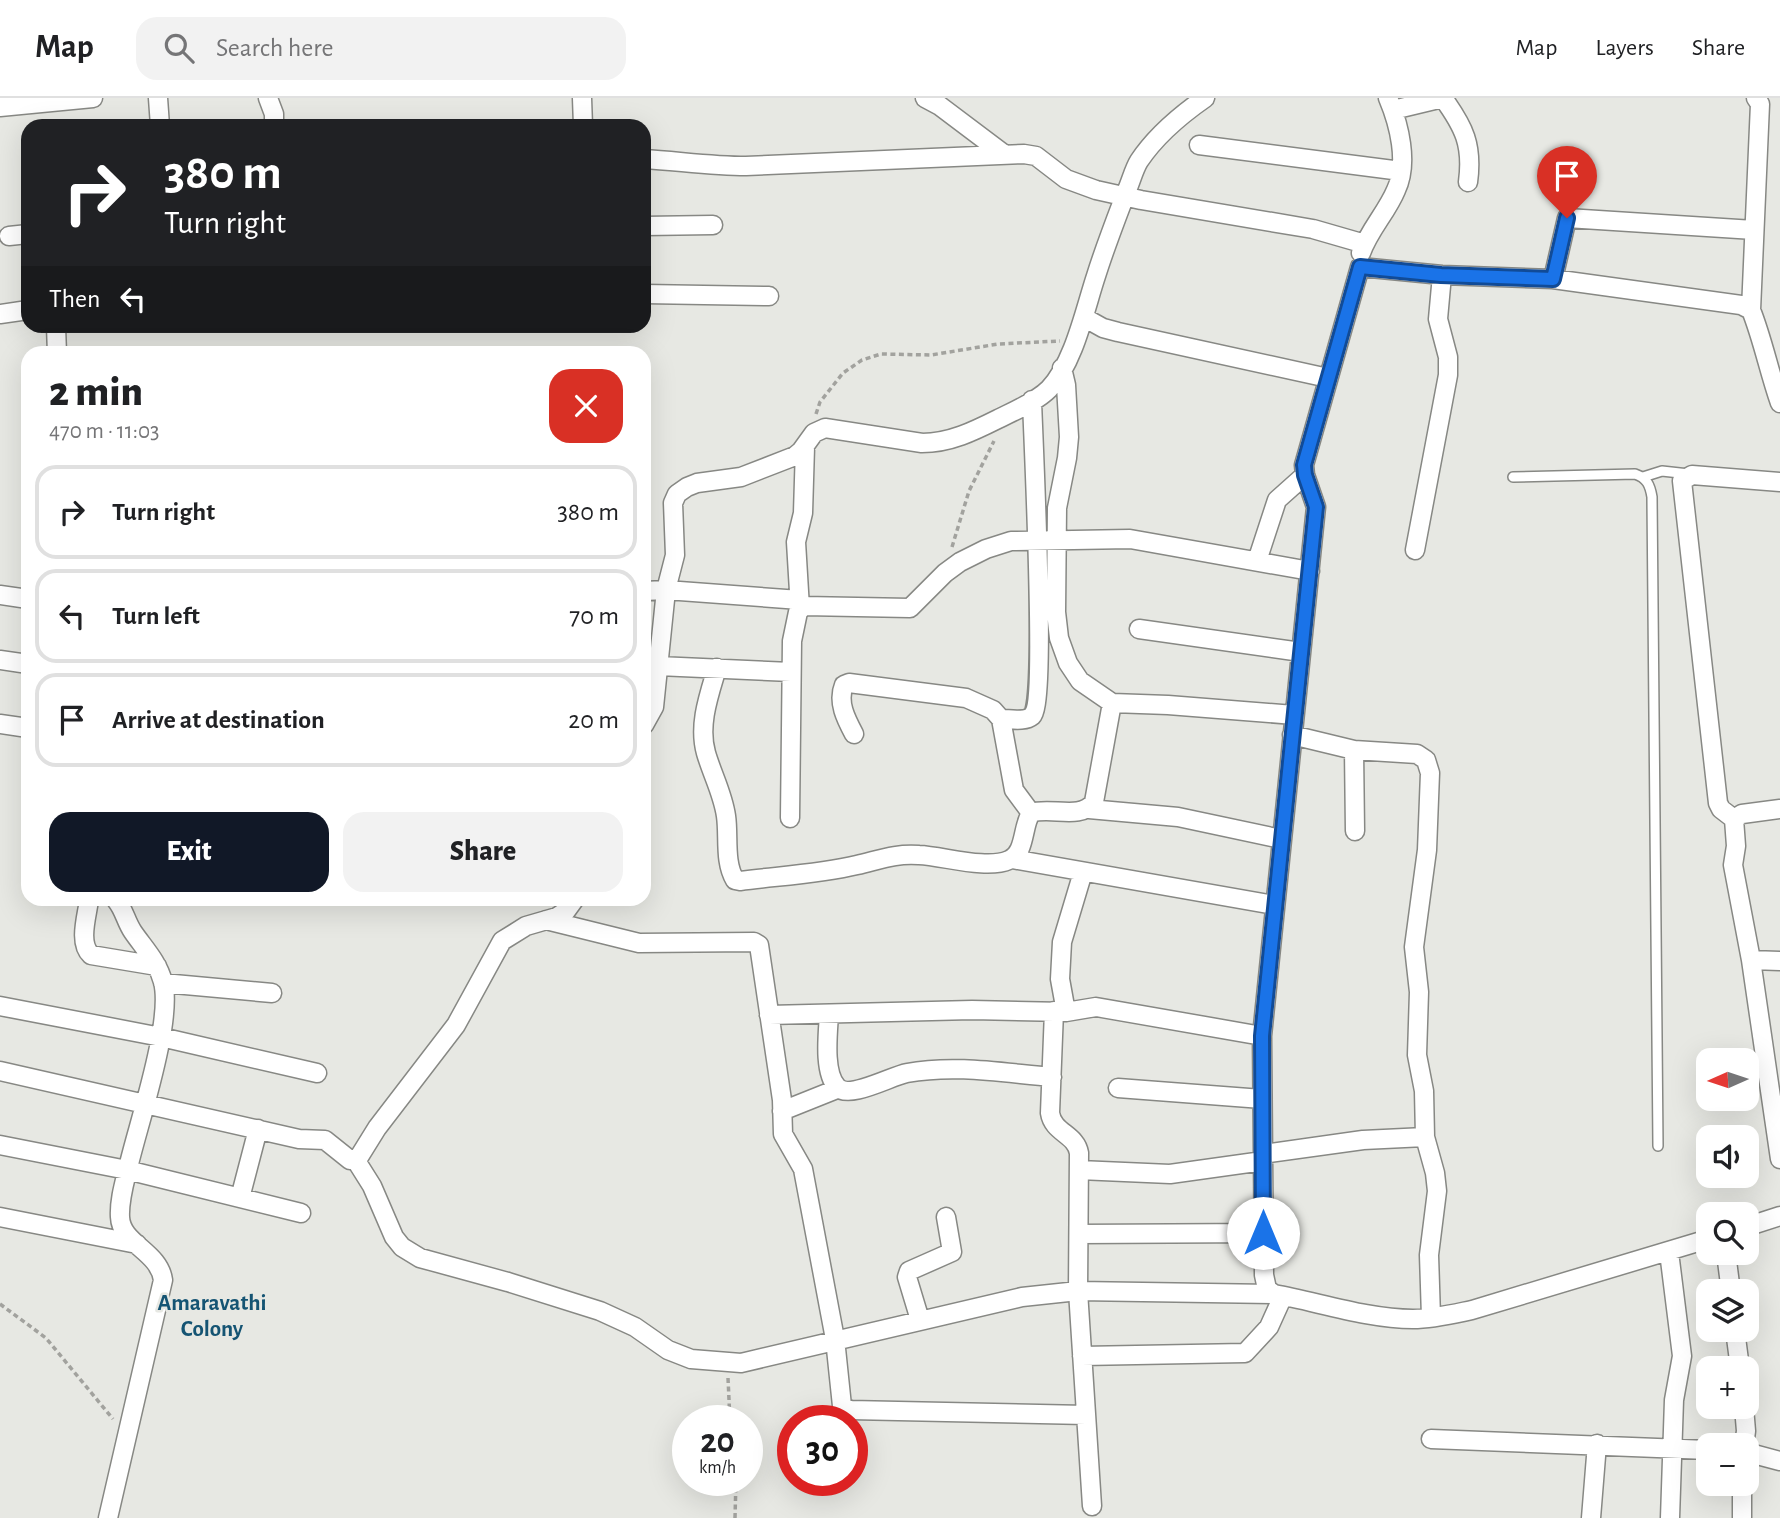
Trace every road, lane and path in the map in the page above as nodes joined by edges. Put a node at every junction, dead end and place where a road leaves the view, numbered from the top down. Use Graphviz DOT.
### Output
graph roads {
  1 [pos="93,98"];
  2 [pos="158,98"];
  3 [pos="268,98"];
  4 [pos="582,98"];
  5 [pos="925,98"];
  6 [pos="1205,98"];
  7 [pos="1443,98"];
  8 [pos="1756,98"];
  9 [pos="37,101"];
  10 [pos="1390,104"];
  11 [pos="0,107"];
  12 [pos="160,119"];
  13 [pos="274,119"];
  14 [pos="583,119"];
  15 [pos="1199,145"];
  16 [pos="1005,155"];
  17 [pos="651,159"];
  18 [pos="1401,171"];
  19 [pos="1468,181"];
  20 [pos="1125,196"];
  21 [pos="713,225"];
  22 [pos="651,226"];
  23 [pos="1754,230"];
  24 [pos="21,235"];
  25 [pos="9,236"];
  26 [pos="1365,244"];
  27 [pos="1360,267"];
  28 [pos="1441,275"];
  29 [pos="1553,279"];
  30 [pos="651,294"];
  31 [pos="769,296"];
  32 [pos="1751,310"];
  33 [pos="21,311"];
  34 [pos="0,314"];
  35 [pos="1085,318"];
  36 [pos="1075,340"];
  37 [pos="1062,368"];
  38 [pos="1328,379"];
  39 [pos="1032,400"];
  40 [pos="1780,402"];
  41 [pos="1007,414"];
  42 [pos="819,429"];
  43 [pos="805,447"];
  44 [pos="1305,475"];
  45 [pos="1692,475"];
  46 [pos="1513,477"];
  47 [pos="1643,477"];
  48 [pos="1780,482"];
  49 [pos="1036,539"];
  50 [pos="1056,539"];
  51 [pos="1415,550"];
  52 [pos="1257,561"];
  53 [pos="1310,571"];
  54 [pos="945,573"];
  55 [pos="666,590"];
  56 [pos="651,591"];
  57 [pos="0,595"];
  58 [pos="21,598"];
  59 [pos="800,604"];
  60 [pos="1139,629"];
  61 [pos="1301,652"];
  62 [pos="0,660"];
  63 [pos="21,663"];
  64 [pos="658,666"];
  65 [pos="718,668"];
  66 [pos="791,671"];
  67 [pos="1112,704"];
  68 [pos="651,713"];
  69 [pos="1294,715"];
  70 [pos="1001,719"];
  71 [pos="0,724"];
  72 [pos="21,727"];
  73 [pos="854,734"];
  74 [pos="1292,735"];
  75 [pos="1354,750"];
  76 [pos="1089,808"];
  77 [pos="1780,809"];
  78 [pos="1031,813"];
  79 [pos="790,818"];
  80 [pos="1734,819"];
  81 [pos="1355,831"];
  82 [pos="1281,839"];
  83 [pos="1012,859"];
  84 [pos="1083,872"];
  85 [pos="1274,905"];
  86 [pos="88,906"];
  87 [pos="119,906"];
  88 [pos="570,906"];
  89 [pos="546,920"];
  90 [pos="1751,960"];
  91 [pos="1780,961"];
  92 [pos="160,975"];
  93 [pos="272,993"];
  94 [pos="0,1006"];
  95 [pos="1060,1011"];
  96 [pos="829,1014"];
  97 [pos="769,1015"];
  98 [pos="1262,1036"];
  99 [pos="161,1037"];
  100 [pos="0,1070"];
  101 [pos="317,1073"];
  102 [pos="1052,1077"];
  103 [pos="1118,1088"];
  104 [pos="837,1089"];
  105 [pos="1262,1100"];
  106 [pos="144,1105"];
  107 [pos="782,1111"];
  108 [pos="258,1129"];
  109 [pos="1425,1138"];
  110 [pos="0,1145"];
  111 [pos="1658,1146"];
  112 [pos="1263,1158"];
  113 [pos="355,1159"];
  114 [pos="1780,1159"];
  115 [pos="127,1170"];
  116 [pos="1079,1170"];
  117 [pos="240,1198"];
  118 [pos="301,1213"];
  119 [pos="1780,1216"];
  120 [pos="0,1217"];
  121 [pos="946,1217"];
  122 [pos="1759,1223"];
  123 [pos="1263,1233"];
  124 [pos="1079,1234"];
  125 [pos="1696,1243"];
  126 [pos="137,1244"];
  127 [pos="1669,1252"];
  128 [pos="1078,1291"];
  129 [pos="1279,1295"];
  130 [pos="0,1304"];
  131 [pos="1431,1317"];
  132 [pos="920,1320"];
  133 [pos="835,1339"];
  134 [pos="1082,1356"];
  135 [pos="729,1362"];
  136 [pos="729,1405"];
  137 [pos="1086,1415"];
  138 [pos="128,1436"];
  139 [pos="1431,1439"];
  140 [pos="1597,1444"];
  141 [pos="1672,1450"];
  142 [pos="1696,1450"];
  143 [pos="1759,1455"];
  144 [pos="1780,1461"];
  145 [pos="736,1496"];
  146 [pos="1742,1496"];
  147 [pos="1092,1506"];
  148 [pos="108,1518"];
  149 [pos="735,1518"];
  150 [pos="1591,1518"];
  151 [pos="1670,1518"];
  152 [pos="1742,1518"];
  1 -- 9 [label="street"];
  2 -- 12 [label="street"];
  3 -- 13 [label="street"];
  4 -- 14 [label="street"];
  5 -- 16 [label="street"];
  6 -- 20 [label="street"];
  7 -- 10 [label="street"];
  7 -- 19 [label="street"];
  8 -- 23 [label="street"];
  9 -- 11 [label="street"];
  10 -- 18 [label="street"];
  15 -- 18 [label="street"];
  16 -- 17 [label="street"];
  16 -- 20 [label="street"];
  18 -- 26 [label="street"];
  20 -- 26 [label="street"];
  20 -- 35 [label="street"];
  21 -- 22 [label="street"];
  23 -- 29 [label="street"];
  23 -- 32 [label="street"];
  24 -- 25 [label="street"];
  26 -- 27 [label="street"];
  27 -- 28 [label="street"];
  27 -- 38 [label="street"];
  28 -- 29 [label="street"];
  28 -- 51 [label="street"];
  29 -- 32 [label="street"];
  30 -- 31 [label="street"];
  32 -- 40 [label="street"];
  33 -- 34 [label="street"];
  35 -- 36 [label="street"];
  35 -- 38 [label="street"];
  36 -- 37 [label="street"];
  36 -- 42 [label="path"];
  37 -- 39 [label="street"];
  37 -- 50 [label="street"];
  38 -- 44 [label="street"];
  39 -- 41 [label="street"];
  39 -- 49 [label="street"];
  41 -- 42 [label="street"];
  41 -- 54 [label="path"];
  42 -- 43 [label="street"];
  43 -- 55 [label="street"];
  43 -- 59 [label="street"];
  44 -- 52 [label="street"];
  44 -- 53 [label="street"];
  45 -- 47 [label="lane"];
  45 -- 48 [label="street"];
  45 -- 80 [label="street"];
  46 -- 47 [label="lane"];
  47 -- 111 [label="lane"];
  49 -- 50 [label="street"];
  49 -- 54 [label="street"];
  49 -- 70 [label="street"];
  50 -- 52 [label="street"];
  50 -- 67 [label="street"];
  52 -- 53 [label="street"];
  53 -- 61 [label="street"];
  54 -- 59 [label="street"];
  55 -- 56 [label="street"];
  55 -- 59 [label="street"];
  55 -- 64 [label="street"];
  57 -- 58 [label="street"];
  59 -- 66 [label="street"];
  60 -- 61 [label="street"];
  61 -- 69 [label="street"];
  62 -- 63 [label="street"];
  64 -- 65 [label="street"];
  64 -- 68 [label="street"];
  65 -- 66 [label="street"];
  65 -- 83 [label="street"];
  66 -- 79 [label="street"];
  67 -- 69 [label="street"];
  67 -- 76 [label="street"];
  69 -- 74 [label="street"];
  70 -- 73 [label="street"];
  70 -- 78 [label="street"];
  71 -- 72 [label="street"];
  74 -- 75 [label="street"];
  74 -- 82 [label="street"];
  75 -- 81 [label="street"];
  75 -- 109 [label="street"];
  76 -- 78 [label="street"];
  76 -- 82 [label="street"];
  77 -- 80 [label="street"];
  78 -- 83 [label="street"];
  80 -- 90 [label="street"];
  82 -- 85 [label="street"];
  83 -- 84 [label="street"];
  84 -- 85 [label="street"];
  84 -- 95 [label="street"];
  85 -- 98 [label="street"];
  86 -- 92 [label="street"];
  87 -- 92 [label="street"];
  88 -- 89 [label="street"];
  89 -- 97 [label="street"];
  89 -- 113 [label="street"];
  90 -- 91 [label="street"];
  90 -- 114 [label="street"];
  92 -- 93 [label="street"];
  92 -- 99 [label="street"];
  94 -- 99 [label="street"];
  95 -- 96 [label="street"];
  95 -- 98 [label="street"];
  95 -- 102 [label="street"];
  96 -- 97 [label="street"];
  96 -- 104 [label="street"];
  97 -- 107 [label="street"];
  98 -- 105 [label="street"];
  99 -- 101 [label="street"];
  99 -- 106 [label="street"];
  100 -- 106 [label="street"];
  102 -- 104 [label="street"];
  102 -- 116 [label="street"];
  103 -- 105 [label="street"];
  104 -- 107 [label="street"];
  105 -- 112 [label="street"];
  106 -- 108 [label="street"];
  106 -- 115 [label="street"];
  107 -- 133 [label="street"];
  108 -- 113 [label="street"];
  108 -- 117 [label="street"];
  109 -- 112 [label="street"];
  109 -- 131 [label="street"];
  110 -- 115 [label="street"];
  112 -- 116 [label="street"];
  112 -- 123 [label="street"];
  113 -- 135 [label="street"];
  115 -- 117 [label="street"];
  115 -- 126 [label="street"];
  116 -- 124 [label="street"];
  117 -- 118 [label="street"];
  119 -- 122 [label="street"];
  120 -- 126 [label="street"];
  121 -- 132 [label="street"];
  123 -- 124 [label="street"];
  123 -- 129 [label="street"];
  124 -- 128 [label="street"];
  125 -- 127 [label="street"];
  126 -- 138 [label="street"];
  127 -- 131 [label="street"];
  127 -- 141 [label="street"];
  128 -- 129 [label="street"];
  128 -- 132 [label="street"];
  128 -- 134 [label="street"];
  129 -- 131 [label="street"];
  129 -- 134 [label="street"];
  130 -- 138 [label="path"];
  132 -- 133 [label="street"];
  133 -- 135 [label="street"];
  133 -- 137 [label="street"];
  134 -- 137 [label="street"];
  135 -- 136 [label="path"];
  137 -- 147 [label="street"];
  138 -- 148 [label="street"];
  139 -- 140 [label="street"];
  140 -- 141 [label="street"];
  140 -- 150 [label="street"];
  141 -- 142 [label="street"];
  141 -- 151 [label="street"];
  143 -- 144 [label="street"];
  145 -- 149 [label="path"];
  146 -- 152 [label="street"];
}
